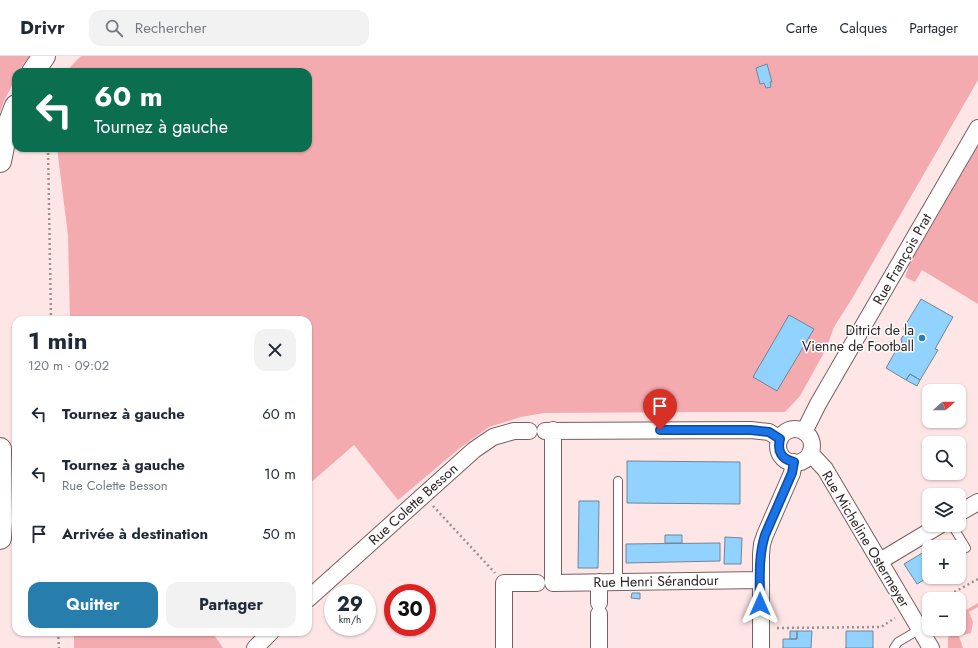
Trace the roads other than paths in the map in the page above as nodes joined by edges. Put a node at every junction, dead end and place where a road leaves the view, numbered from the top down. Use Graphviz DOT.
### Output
graph roads {
  1 [pos="44,56"];
  2 [pos="36,68"];
  3 [pos="12,116"];
  4 [pos="978,128"];
  5 [pos="0,161"];
  6 [pos="542,431"];
  7 [pos="804,432"];
  8 [pos="780,439"];
  9 [pos="0,449"];
  10 [pos="810,453"];
  11 [pos="794,462"];
  12 [pos="618,481"];
  13 [pos="978,502"];
  14 [pos="966,509"];
  15 [pos="928,532"];
  16 [pos="0,538"];
  17 [pos="880,561"];
  18 [pos="760,580"];
  19 [pos="599,582"];
  20 [pos="618,582"];
  21 [pos="536,583"];
  22 [pos="312,595"];
  23 [pos="922,624"];
  24 [pos="922,627"];
  25 [pos="267,636"];
  26 [pos="927,636"];
  27 [pos="255,648"];
  28 [pos="504,648"];
  29 [pos="599,648"];
  30 [pos="761,648"];
  31 [pos="894,648"];
  32 [pos="931,648"];
  1 -- 2 [label="street"];
  3 -- 5 [label="street"];
  4 -- 7 [label="street, Rue François Prat"];
  6 -- 8 [label="street, Rue Colette Besson"];
  6 -- 19 [label="street, Rue Henri Sérandour"];
  6 -- 22 [label="street, Rue Colette Besson"];
  7 -- 8 [label="street"];
  7 -- 10 [label="street"];
  8 -- 11 [label="street"];
  9 -- 16 [label="street"];
  10 -- 11 [label="street"];
  10 -- 17 [label="street, Rue Micheline Ostermeyer"];
  11 -- 18 [label="street"];
  12 -- 20 [label="lane"];
  13 -- 14 [label="street"];
  15 -- 17 [label="street"];
  17 -- 23 [label="street, Rue Micheline Ostermeyer"];
  18 -- 20 [label="street, Rue Henri Sérandour"];
  18 -- 30 [label="street"];
  19 -- 20 [label="street, Rue Henri Sérandour"];
  19 -- 29 [label="street"];
  21 -- 28 [label="street"];
  24 -- 31 [label="lane"];
  25 -- 27 [label="street"];
  26 -- 32 [label="street, Rue Micheline Ostermeyer"];
}
